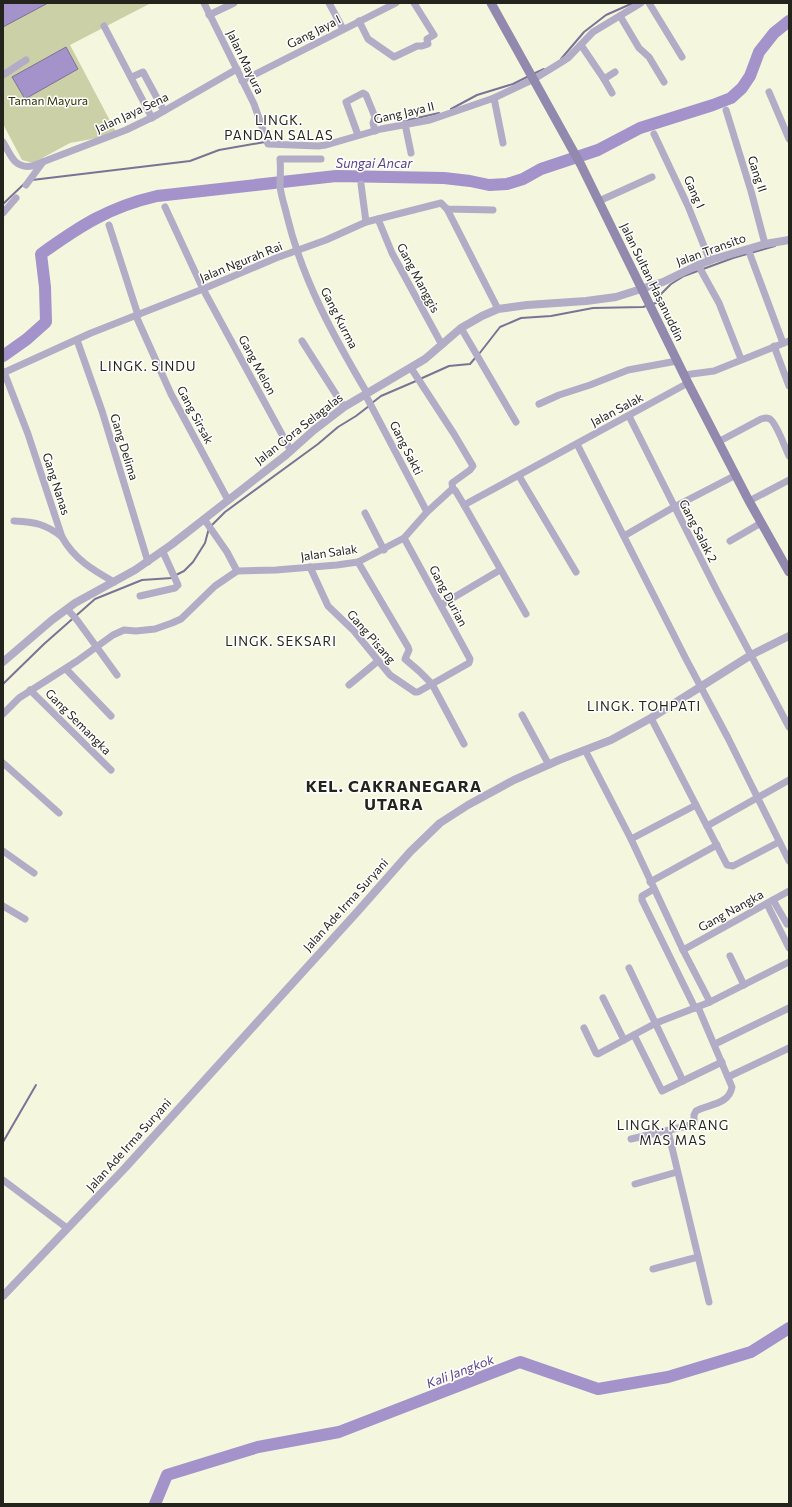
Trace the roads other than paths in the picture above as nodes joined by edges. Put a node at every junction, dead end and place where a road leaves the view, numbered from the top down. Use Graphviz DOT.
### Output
graph roads {
  1 [pos="204,3"];
  2 [pos="234,3"];
  3 [pos="329,3"];
  4 [pos="396,3"];
  5 [pos="414,3"];
  6 [pos="491,3"];
  7 [pos="641,3"];
  8 [pos="649,3"];
  9 [pos="210,15"];
  10 [pos="620,16"];
  11 [pos="359,21"];
  12 [pos="104,26"];
  13 [pos="343,29"];
  14 [pos="581,45"];
  15 [pos="682,57"];
  16 [pos="26,60"];
  17 [pos="237,69"];
  18 [pos="615,72"];
  19 [pos="3,75"];
  20 [pos="132,77"];
  21 [pos="533,78"];
  22 [pos="604,79"];
  23 [pos="242,81"];
  24 [pos="664,82"];
  25 [pos="769,92"];
  26 [pos="612,93"];
  27 [pos="494,98"];
  28 [pos="726,110"];
  29 [pos="164,111"];
  30 [pos="152,118"];
  31 [pos="405,124"];
  32 [pos="375,128"];
  33 [pos="358,133"];
  34 [pos="654,134"];
  35 [pos="789,139"];
  36 [pos="3,142"];
  37 [pos="269,142"];
  38 [pos="503,143"];
  39 [pos="411,153"];
  40 [pos="321,159"];
  41 [pos="43,162"];
  42 [pos="652,177"];
  43 [pos="361,184"];
  44 [pos="26,185"];
  45 [pos="16,198"];
  46 [pos="599,201"];
  47 [pos="165,207"];
  48 [pos="447,209"];
  49 [pos="493,210"];
  50 [pos="3,213"];
  51 [pos="378,219"];
  52 [pos="366,222"];
  53 [pos="109,224"];
  54 [pos="789,240"];
  55 [pos="765,244"];
  56 [pos="298,251"];
  57 [pos="749,252"];
  58 [pos="710,261"];
  59 [pos="699,268"];
  60 [pos="203,289"];
  61 [pos="643,289"];
  62 [pos="498,309"];
  63 [pos="137,315"];
  64 [pos="461,328"];
  65 [pos="77,340"];
  66 [pos="302,341"];
  67 [pos="786,342"];
  68 [pos="442,345"];
  69 [pos="774,346"];
  70 [pos="741,359"];
  71 [pos="677,361"];
  72 [pos="413,371"];
  73 [pos="3,373"];
  74 [pos="686,379"];
  75 [pos="789,386"];
  76 [pos="367,396"];
  77 [pos="539,404"];
  78 [pos="344,407"];
  79 [pos="628,416"];
  80 [pos="516,422"];
  81 [pos="718,442"];
  82 [pos="577,444"];
  83 [pos="291,451"];
  84 [pos="789,456"];
  85 [pos="736,475"];
  86 [pos="519,476"];
  87 [pos="789,480"];
  88 [pos="453,490"];
  89 [pos="228,500"];
  90 [pos="749,501"];
  91 [pos="464,505"];
  92 [pos="674,508"];
  93 [pos="427,512"];
  94 [pos="365,513"];
  95 [pos="14,521"];
  96 [pos="206,522"];
  97 [pos="761,523"];
  98 [pos="624,536"];
  99 [pos="62,538"];
  100 [pos="404,538"];
  101 [pos="730,541"];
  102 [pos="384,550"];
  103 [pos="163,552"];
  104 [pos="148,562"];
  105 [pos="358,562"];
  106 [pos="310,567"];
  107 [pos="500,570"];
  108 [pos="237,571"];
  109 [pos="576,572"];
  110 [pos="789,572"];
  111 [pos="114,582"];
  112 [pos="140,596"];
  113 [pos="440,605"];
  114 [pos="526,614"];
  115 [pos="72,615"];
  116 [pos="789,636"];
  117 [pos="96,646"];
  118 [pos="751,655"];
  119 [pos="378,661"];
  120 [pos="3,662"];
  121 [pos="66,669"];
  122 [pos="117,674"];
  123 [pos="432,684"];
  124 [pos="349,685"];
  125 [pos="700,686"];
  126 [pos="30,690"];
  127 [pos="3,714"];
  128 [pos="522,715"];
  129 [pos="111,716"];
  130 [pos="651,718"];
  131 [pos="789,727"];
  132 [pos="464,744"];
  133 [pos="585,750"];
  134 [pos="3,764"];
  135 [pos="549,765"];
  136 [pos="111,770"];
  137 [pos="789,780"];
  138 [pos="758,797"];
  139 [pos="696,805"];
  140 [pos="59,813"];
  141 [pos="707,826"];
  142 [pos="631,839"];
  143 [pos="780,842"];
  144 [pos="717,846"];
  145 [pos="3,851"];
  146 [pos="789,861"];
  147 [pos="34,873"];
  148 [pos="652,885"];
  149 [pos="789,891"];
  150 [pos="774,900"];
  151 [pos="767,904"];
  152 [pos="3,906"];
  153 [pos="25,919"];
  154 [pos="787,924"];
  155 [pos="789,948"];
  156 [pos="683,950"];
  157 [pos="730,956"];
  158 [pos="789,962"];
  159 [pos="629,968"];
  160 [pos="744,985"];
  161 [pos="603,998"];
  162 [pos="710,1002"];
  163 [pos="697,1008"];
  164 [pos="789,1008"];
  165 [pos="656,1023"];
  166 [pos="584,1028"];
  167 [pos="634,1035"];
  168 [pos="624,1040"];
  169 [pos="715,1044"];
  170 [pos="789,1048"];
  171 [pos="722,1062"];
  172 [pos="728,1077"];
  173 [pos="683,1081"];
  174 [pos="668,1131"];
  175 [pos="631,1139"];
  176 [pos="677,1172"];
  177 [pos="3,1180"];
  178 [pos="635,1184"];
  179 [pos="67,1228"];
  180 [pos="698,1257"];
  181 [pos="653,1269"];
  182 [pos="3,1296"];
  183 [pos="709,1302"];
  1 -- 9 [label="street, Jalan Mayura"];
  2 -- 9 [label="street"];
  3 -- 13 [label="street"];
  4 -- 11 [label="street, Gang Jaya I"];
  5 -- 11 [label="street"];
  6 -- 21 [label="main road, Jalan Sultan Hasanuddin"];
  7 -- 10 [label="street, Gang Jaya II"];
  8 -- 15 [label="street"];
  9 -- 17 [label="street, Jalan Mayura"];
  10 -- 14 [label="street, Gang Jaya II"];
  10 -- 24 [label="street"];
  11 -- 13 [label="street, Gang Jaya I"];
  12 -- 20 [label="street"];
  13 -- 23 [label="street, Gang Jaya I"];
  14 -- 21 [label="street, Gang Jaya II"];
  14 -- 22 [label="street"];
  16 -- 19 [label="street"];
  17 -- 23 [label="street, Jalan Mayura"];
  17 -- 29 [label="street, Jalan Jaya Sena"];
  18 -- 22 [label="street"];
  20 -- 29 [label="street"];
  20 -- 30 [label="street"];
  21 -- 27 [label="street, Gang Jaya II"];
  21 -- 46 [label="main road, Jalan Sultan Hasanuddin"];
  22 -- 26 [label="street"];
  23 -- 37 [label="street, Jalan Mayura"];
  25 -- 35 [label="street"];
  27 -- 31 [label="street, Gang Jaya II"];
  27 -- 38 [label="street"];
  28 -- 55 [label="street, Gang II"];
  29 -- 30 [label="street, Jalan Jaya Sena"];
  30 -- 41 [label="street, Jalan Jaya Sena"];
  31 -- 32 [label="street, Gang Jaya II"];
  31 -- 39 [label="street"];
  32 -- 33 [label="street, Gang Jaya II"];
  32 -- 33 [label="street"];
  33 -- 37 [label="street, Gang Jaya II"];
  34 -- 58 [label="street, Gang I"];
  36 -- 41 [label="street, Jalan Jaya Sena"];
  40 -- 56 [label="street, Gang Kurma"];
  41 -- 44 [label="street"];
  42 -- 46 [label="street"];
  43 -- 52 [label="street"];
  45 -- 50 [label="street"];
  46 -- 61 [label="main road, Jalan Sultan Hasanuddin"];
  47 -- 60 [label="street, Gang Melon"];
  48 -- 49 [label="street, Jalan Ngurah Rai"];
  48 -- 51 [label="street, Jalan Ngurah Rai"];
  48 -- 62 [label="street"];
  51 -- 52 [label="street, Jalan Ngurah Rai"];
  51 -- 68 [label="street, Gang Manggis"];
  52 -- 56 [label="street, Jalan Ngurah Rai"];
  53 -- 63 [label="street, Gang Sirsak"];
  54 -- 55 [label="street, Jalan Transito"];
  55 -- 57 [label="street, Jalan Transito"];
  56 -- 60 [label="street, Jalan Ngurah Rai"];
  56 -- 76 [label="street, Gang Kurma"];
  57 -- 58 [label="street, Jalan Transito"];
  57 -- 67 [label="street"];
  58 -- 59 [label="street, Jalan Transito"];
  59 -- 61 [label="street, Jalan Transito"];
  59 -- 70 [label="street"];
  60 -- 63 [label="street, Jalan Ngurah Rai"];
  60 -- 83 [label="street, Gang Melon"];
  61 -- 62 [label="street, Jalan Gora Selagalas"];
  61 -- 71 [label="main road, Jalan Sultan Hasanuddin"];
  62 -- 64 [label="street, Jalan Gora Selagalas"];
  63 -- 65 [label="street, Jalan Ngurah Rai"];
  63 -- 89 [label="street, Gang Sirsak"];
  64 -- 68 [label="street, Jalan Gora Selagalas"];
  64 -- 80 [label="street"];
  65 -- 73 [label="street, Jalan Ngurah Rai"];
  65 -- 104 [label="street, Gang Delima"];
  66 -- 78 [label="street"];
  67 -- 69 [label="street"];
  68 -- 72 [label="street, Jalan Gora Selagalas"];
  69 -- 70 [label="street"];
  69 -- 75 [label="street"];
  70 -- 74 [label="street"];
  71 -- 74 [label="main road, Jalan Sultan Hasanuddin"];
  71 -- 77 [label="street"];
  72 -- 76 [label="street, Jalan Gora Selagalas"];
  72 -- 88 [label="street, Jalan Salak"];
  73 -- 99 [label="street, Gang Nanas"];
  74 -- 79 [label="street, Jalan Salak"];
  74 -- 81 [label="main road, Jalan Sultan Hasanuddin"];
  76 -- 78 [label="street, Jalan Gora Selagalas"];
  76 -- 93 [label="street, Gang Sakti"];
  78 -- 83 [label="street, Jalan Gora Selagalas"];
  79 -- 82 [label="street, Jalan Salak"];
  79 -- 92 [label="street, Gang Salak 2"];
  81 -- 84 [label="street"];
  81 -- 85 [label="main road, Jalan Sultan Hasanuddin"];
  82 -- 86 [label="street, Jalan Salak"];
  82 -- 98 [label="street"];
  83 -- 89 [label="street, Jalan Gora Selagalas"];
  85 -- 90 [label="main road, Jalan Sultan Hasanuddin"];
  85 -- 92 [label="street"];
  86 -- 91 [label="street, Jalan Salak"];
  86 -- 109 [label="street"];
  87 -- 90 [label="street"];
  88 -- 91 [label="street"];
  88 -- 93 [label="street, Jalan Salak"];
  89 -- 96 [label="street, Jalan Gora Selagalas"];
  90 -- 97 [label="main road, Jalan Sultan Hasanuddin"];
  91 -- 107 [label="street"];
  92 -- 98 [label="street"];
  92 -- 118 [label="street, Gang Salak 2"];
  93 -- 100 [label="street, Jalan Salak"];
  94 -- 102 [label="street"];
  95 -- 99 [label="street"];
  96 -- 103 [label="street, Jalan Gora Selagalas"];
  96 -- 108 [label="street"];
  97 -- 101 [label="street"];
  97 -- 110 [label="main road, Jalan Sultan Hasanuddin"];
  98 -- 125 [label="street"];
  99 -- 111 [label="street, Gang Nanas"];
  100 -- 102 [label="street, Jalan Salak"];
  100 -- 113 [label="street, Gang Durian"];
  102 -- 105 [label="street, Jalan Salak"];
  103 -- 104 [label="street, Jalan Gora Selagalas"];
  103 -- 112 [label="street"];
  104 -- 111 [label="street, Jalan Gora Selagalas"];
  105 -- 106 [label="street, Jalan Salak"];
  105 -- 123 [label="street"];
  106 -- 108 [label="street, Jalan Salak"];
  106 -- 119 [label="street, Gang Pisang"];
  107 -- 113 [label="street"];
  107 -- 114 [label="street"];
  108 -- 117 [label="street"];
  111 -- 115 [label="street, Jalan Gora Selagalas"];
  113 -- 123 [label="street, Gang Durian"];
  115 -- 117 [label="street"];
  115 -- 120 [label="street, Jalan Gora Selagalas"];
  116 -- 118 [label="street, Jalan Ade Irma Suryani"];
  117 -- 121 [label="street"];
  117 -- 122 [label="street"];
  118 -- 125 [label="street, Jalan Ade Irma Suryani"];
  118 -- 131 [label="street, Gang Salak 2"];
  119 -- 123 [label="street, Gang Pisang"];
  119 -- 124 [label="street"];
  121 -- 126 [label="street"];
  121 -- 129 [label="street"];
  123 -- 132 [label="street"];
  125 -- 130 [label="street, Jalan Ade Irma Suryani"];
  125 -- 138 [label="street"];
  126 -- 127 [label="street"];
  126 -- 136 [label="street, Gang Semangka"];
  128 -- 135 [label="street"];
  130 -- 133 [label="street, Jalan Ade Irma Suryani"];
  130 -- 139 [label="street"];
  133 -- 135 [label="street, Jalan Ade Irma Suryani"];
  133 -- 142 [label="street"];
  134 -- 140 [label="street"];
  135 -- 179 [label="street, Jalan Ade Irma Suryani"];
  137 -- 138 [label="street"];
  138 -- 141 [label="street"];
  138 -- 143 [label="street"];
  139 -- 141 [label="street"];
  139 -- 142 [label="street"];
  141 -- 144 [label="street"];
  142 -- 148 [label="street"];
  143 -- 144 [label="street"];
  143 -- 146 [label="street"];
  144 -- 148 [label="street"];
  145 -- 147 [label="street"];
  148 -- 156 [label="street"];
  148 -- 163 [label="street"];
  149 -- 150 [label="street, Gang Nangka"];
  150 -- 151 [label="street, Gang Nangka"];
  150 -- 154 [label="street"];
  151 -- 155 [label="street"];
  151 -- 156 [label="street, Gang Nangka"];
  152 -- 153 [label="street"];
  156 -- 162 [label="street"];
  157 -- 160 [label="street"];
  158 -- 160 [label="street"];
  159 -- 165 [label="street"];
  160 -- 162 [label="street"];
  161 -- 168 [label="street"];
  162 -- 163 [label="street"];
  163 -- 165 [label="street"];
  163 -- 169 [label="street"];
  164 -- 169 [label="street"];
  165 -- 167 [label="street"];
  165 -- 173 [label="street"];
  166 -- 168 [label="street"];
  167 -- 168 [label="street"];
  167 -- 173 [label="street"];
  169 -- 171 [label="street"];
  170 -- 172 [label="street"];
  171 -- 172 [label="street"];
  171 -- 173 [label="street"];
  172 -- 174 [label="street"];
  174 -- 175 [label="street"];
  174 -- 176 [label="street"];
  176 -- 178 [label="street"];
  176 -- 180 [label="street"];
  177 -- 179 [label="street"];
  179 -- 182 [label="street, Jalan Ade Irma Suryani"];
  180 -- 181 [label="street"];
  180 -- 183 [label="street"];
}
